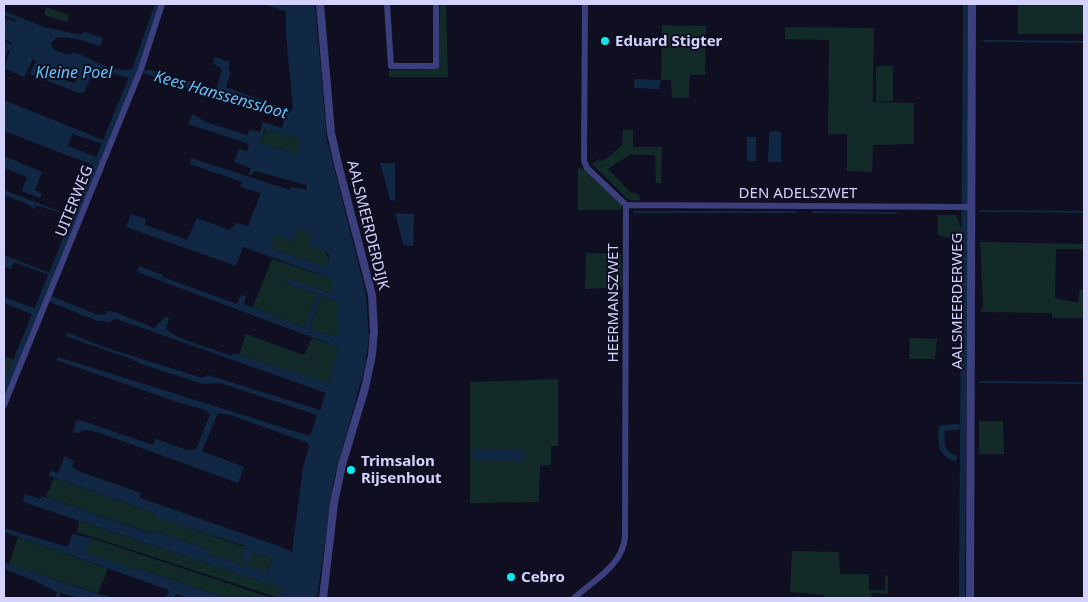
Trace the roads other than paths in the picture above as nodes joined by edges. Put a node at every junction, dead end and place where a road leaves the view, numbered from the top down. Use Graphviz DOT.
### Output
graph roads {
  1 [pos="162,4"];
  2 [pos="320,4"];
  3 [pos="388,4"];
  4 [pos="436,4"];
  5 [pos="585,4"];
  6 [pos="972,4"];
  7 [pos="626,205"];
  8 [pos="966,207"];
  9 [pos="4,405"];
  10 [pos="323,598"];
  11 [pos="574,598"];
  12 [pos="970,598"];
  1 -- 9 [label="street, UITERWEG"];
  2 -- 10 [label="street, AALSMEERDERDIJK"];
  3 -- 4 [label="street"];
  5 -- 7 [label="street"];
  6 -- 8 [label="street, AALSMEERDERWEG"];
  7 -- 8 [label="street, DEN ADELSZWET"];
  7 -- 11 [label="street, HEERMANSZWET"];
  8 -- 12 [label="street, AALSMEERDERWEG"];
}
